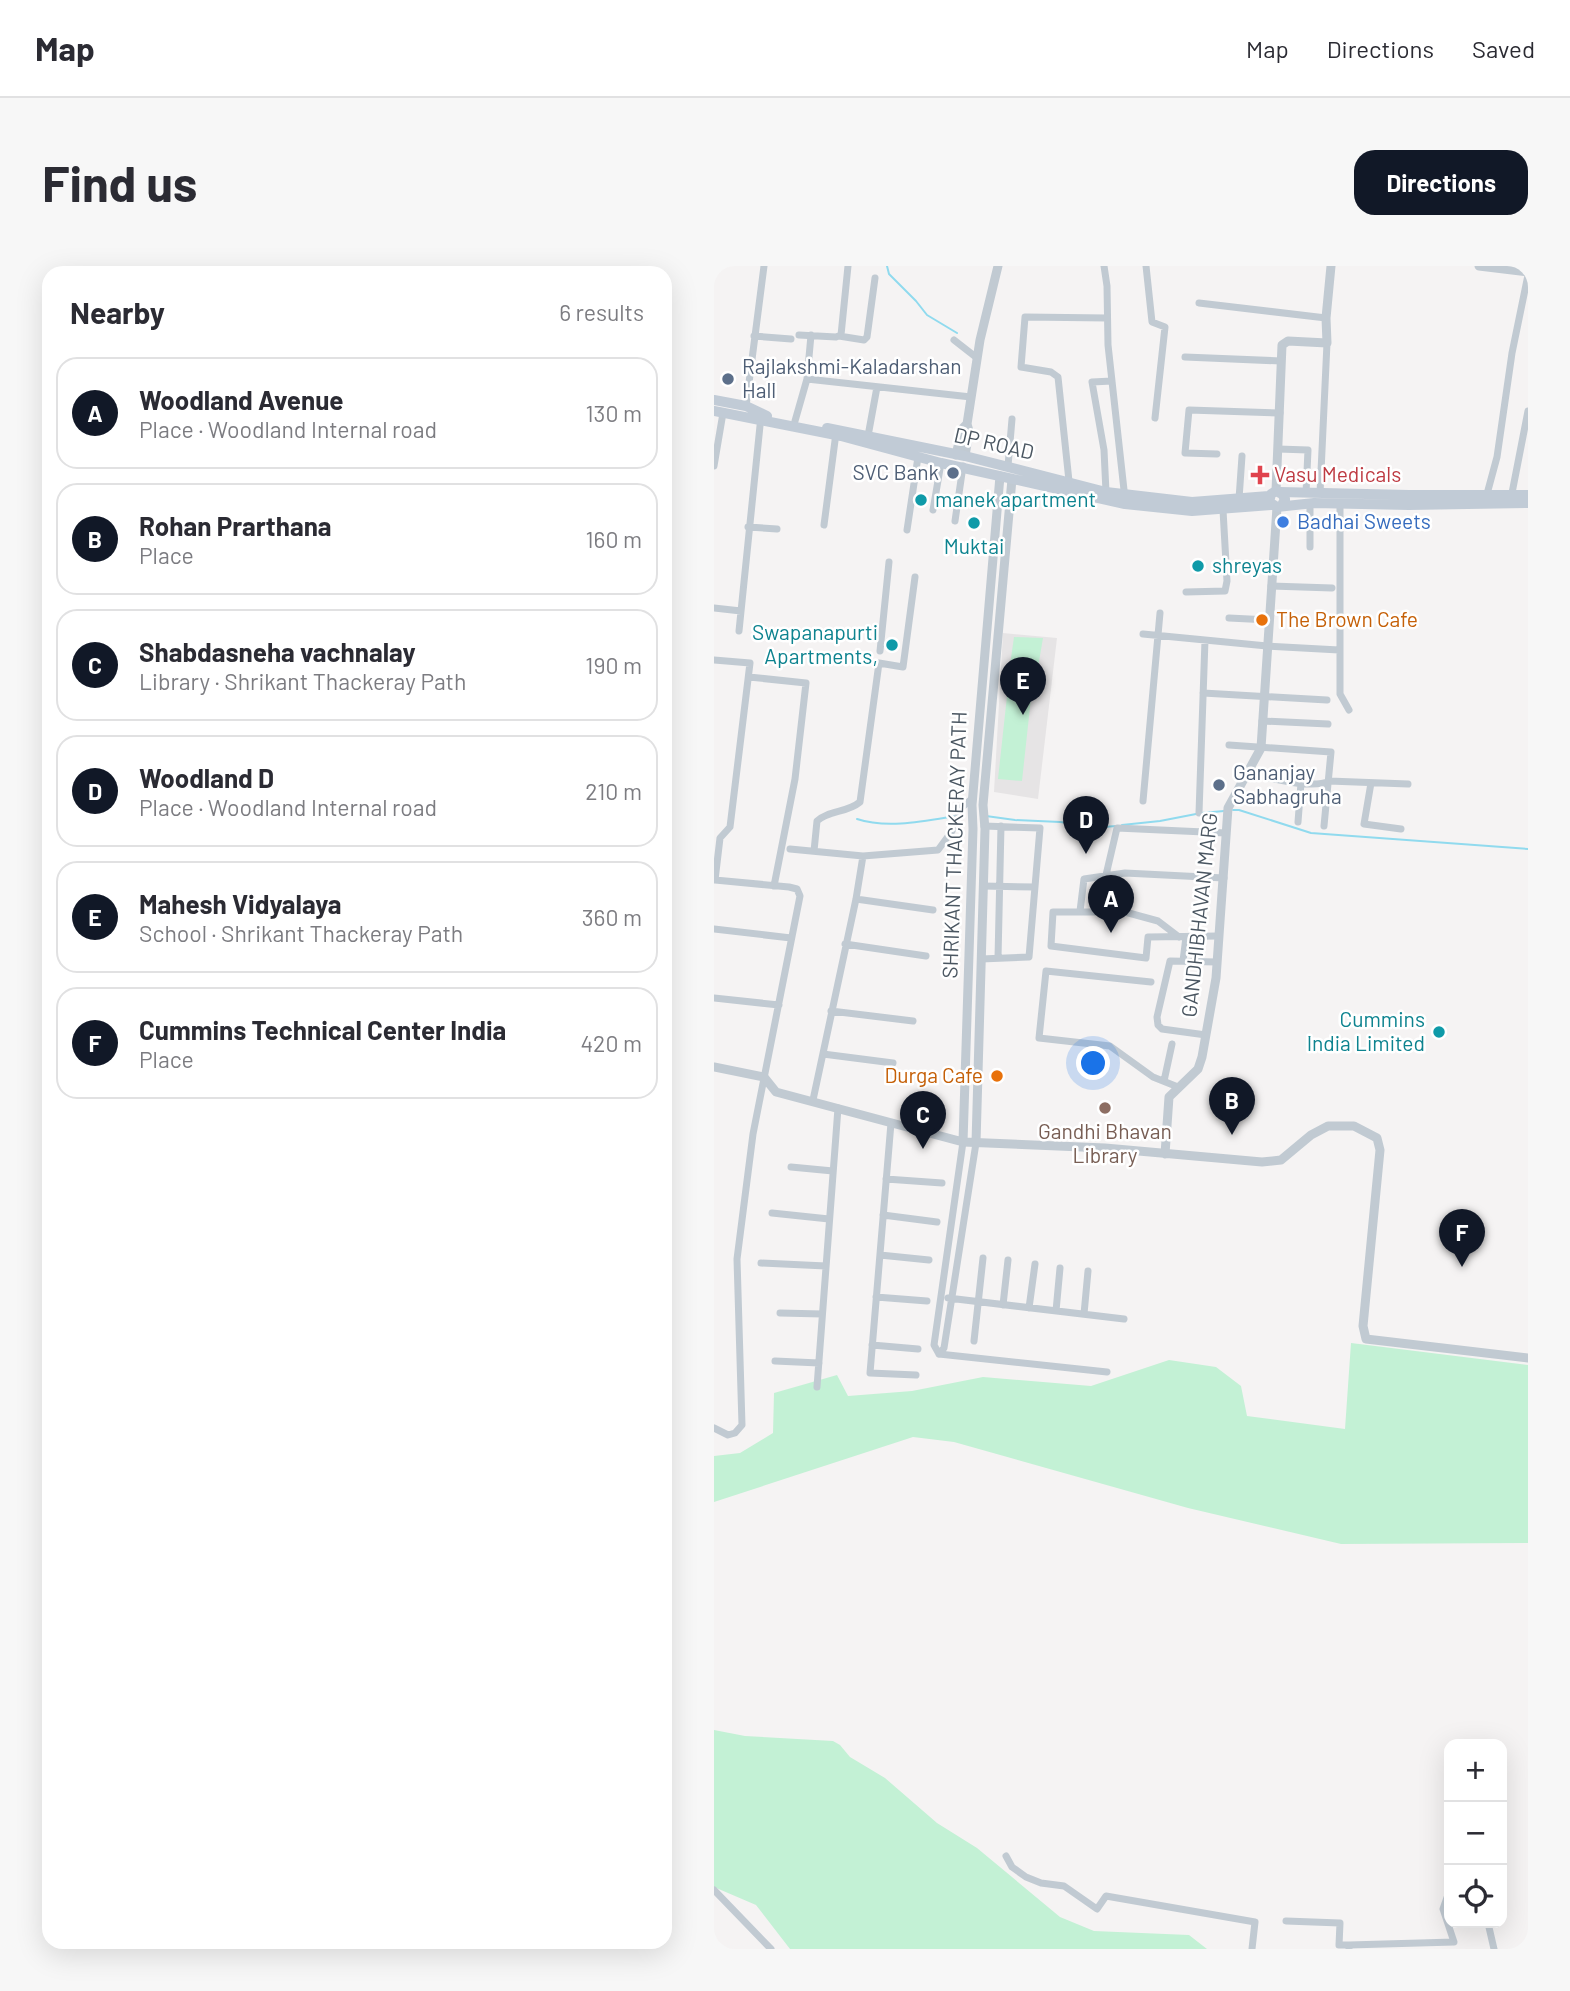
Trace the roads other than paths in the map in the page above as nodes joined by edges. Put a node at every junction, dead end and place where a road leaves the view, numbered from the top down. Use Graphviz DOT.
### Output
graph roads {
  1 [pos="764,266"];
  2 [pos="848,266"];
  3 [pos="998,266"];
  4 [pos="1104,266"];
  5 [pos="1146,266"];
  6 [pos="1331,266"];
  7 [pos="1479,266"];
  8 [pos="1528,273"];
  9 [pos="874,278"];
  10 [pos="1199,303"];
  11 [pos="1107,318"];
  12 [pos="1326,318"];
  13 [pos="811,335"];
  14 [pos="754,336"];
  15 [pos="839,336"];
  16 [pos="954,340"];
  17 [pos="1327,343"];
  18 [pos="1185,357"];
  19 [pos="977,358"];
  20 [pos="1281,361"];
  21 [pos="807,379"];
  22 [pos="1112,381"];
  23 [pos="877,387"];
  24 [pos="971,397"];
  25 [pos="714,400"];
  26 [pos="746,406"];
  27 [pos="1528,411"];
  28 [pos="723,413"];
  29 [pos="1280,413"];
  30 [pos="761,418"];
  31 [pos="1155,418"];
  32 [pos="1012,419"];
  33 [pos="795,421"];
  34 [pos="836,432"];
  35 [pos="869,436"];
  36 [pos="1278,449"];
  37 [pos="1217,454"];
  38 [pos="1242,456"];
  39 [pos="918,457"];
  40 [pos="961,462"];
  41 [pos="941,463"];
  42 [pos="714,466"];
  43 [pos="1006,469"];
  44 [pos="1012,479"];
  45 [pos="1069,481"];
  46 [pos="1106,492"];
  47 [pos="1321,493"];
  48 [pos="1512,493"];
  49 [pos="1487,494"];
  50 [pos="1528,495"];
  51 [pos="1308,498"];
  52 [pos="1125,499"];
  53 [pos="1239,499"];
  54 [pos="1276,500"];
  55 [pos="1340,503"];
  56 [pos="1528,503"];
  57 [pos="960,504"];
  58 [pos="933,510"];
  59 [pos="1223,510"];
  60 [pos="955,521"];
  61 [pos="824,525"];
  62 [pos="748,527"];
  63 [pos="777,529"];
  64 [pos="907,530"];
  65 [pos="1310,547"];
  66 [pos="889,562"];
  67 [pos="915,577"];
  68 [pos="1271,586"];
  69 [pos="1332,588"];
  70 [pos="1186,592"];
  71 [pos="714,608"];
  72 [pos="741,611"];
  73 [pos="1160,613"];
  74 [pos="1229,618"];
  75 [pos="1269,620"];
  76 [pos="739,631"];
  77 [pos="1143,634"];
  78 [pos="1159,635"];
  79 [pos="1205,640"];
  80 [pos="1267,646"];
  81 [pos="1339,650"];
  82 [pos="880,651"];
  83 [pos="714,660"];
  84 [pos="749,677"];
  85 [pos="1203,693"];
  86 [pos="1264,697"];
  87 [pos="1327,700"];
  88 [pos="1349,710"];
  89 [pos="1262,721"];
  90 [pos="1328,724"];
  91 [pos="1229,745"];
  92 [pos="1261,748"];
  93 [pos="1247,773"];
  94 [pos="1329,781"];
  95 [pos="1301,783"];
  96 [pos="1371,783"];
  97 [pos="1408,784"];
  98 [pos="1143,801"];
  99 [pos="972,802"];
  100 [pos="1199,813"];
  101 [pos="1298,822"];
  102 [pos="984,823"];
  103 [pos="1001,826"];
  104 [pos="1324,826"];
  105 [pos="1401,829"];
  106 [pos="1226,833"];
  107 [pos="790,849"];
  108 [pos="814,851"];
  109 [pos="863,856"];
  110 [pos="1106,876"];
  111 [pos="1224,878"];
  112 [pos="774,886"];
  113 [pos="983,886"];
  114 [pos="999,886"];
  115 [pos="1035,887"];
  116 [pos="856,899"];
  117 [pos="933,910"];
  118 [pos="1080,911"];
  119 [pos="714,929"];
  120 [pos="1218,936"];
  121 [pos="1182,937"];
  122 [pos="791,938"];
  123 [pos="845,944"];
  124 [pos="926,956"];
  125 [pos="998,958"];
  126 [pos="981,959"];
  127 [pos="1183,961"];
  128 [pos="1217,962"];
  129 [pos="1151,982"];
  130 [pos="714,998"];
  131 [pos="779,1005"];
  132 [pos="831,1011"];
  133 [pos="913,1021"];
  134 [pos="1206,1035"];
  135 [pos="1172,1044"];
  136 [pos="822,1054"];
  137 [pos="893,1063"];
  138 [pos="714,1067"];
  139 [pos="764,1077"];
  140 [pos="1164,1081"];
  141 [pos="1178,1087"];
  142 [pos="813,1100"];
  143 [pos="838,1108"];
  144 [pos="891,1124"];
  145 [pos="963,1142"];
  146 [pos="976,1143"];
  147 [pos="1165,1154"];
  148 [pos="792,1167"];
  149 [pos="833,1171"];
  150 [pos="886,1179"];
  151 [pos="942,1183"];
  152 [pos="955,1198"];
  153 [pos="967,1199"];
  154 [pos="772,1213"];
  155 [pos="883,1215"];
  156 [pos="830,1219"];
  157 [pos="937,1223"];
  158 [pos="880,1255"];
  159 [pos="983,1258"];
  160 [pos="929,1260"];
  161 [pos="1007,1260"];
  162 [pos="761,1263"];
  163 [pos="1035,1264"];
  164 [pos="825,1266"];
  165 [pos="1060,1268"];
  166 [pos="1088,1271"];
  167 [pos="876,1297"];
  168 [pos="941,1297"];
  169 [pos="951,1299"];
  170 [pos="927,1301"];
  171 [pos="978,1302"];
  172 [pos="1003,1305"];
  173 [pos="1029,1308"];
  174 [pos="1056,1311"];
  175 [pos="780,1313"];
  176 [pos="822,1314"];
  177 [pos="1084,1314"];
  178 [pos="1124,1319"];
  179 [pos="974,1341"];
  180 [pos="872,1345"];
  181 [pos="918,1349"];
  182 [pos="939,1353"];
  183 [pos="1528,1358"];
  184 [pos="775,1361"];
  185 [pos="819,1363"];
  186 [pos="1107,1372"];
  187 [pos="916,1375"];
  188 [pos="817,1387"];
  189 [pos="716,1429"];
  190 [pos="1006,1856"];
  191 [pos="714,1890"];
  192 [pos="1286,1921"];
  193 [pos="1449,1928"];
  194 [pos="1489,1928"];
  195 [pos="1454,1942"];
  196 [pos="1439,1945"];
  197 [pos="1413,1946"];
  198 [pos="1349,1947"];
  199 [pos="771,1949"];
  200 [pos="1252,1949"];
  201 [pos="1461,1949"];
  202 [pos="1494,1949"];
  1 -- 14 [label="street"];
  2 -- 15 [label="street"];
  3 -- 19 [label="street"];
  4 -- 11 [label="street"];
  5 -- 31 [label="street"];
  6 -- 12 [label="street"];
  7 -- 8 [label="street"];
  8 -- 49 [label="street"];
  9 -- 15 [label="street"];
  10 -- 12 [label="street"];
  11 -- 22 [label="street"];
  11 -- 45 [label="street"];
  12 -- 17 [label="street"];
  13 -- 14 [label="street"];
  13 -- 15 [label="street"];
  13 -- 21 [label="street"];
  14 -- 26 [label="street"];
  16 -- 19 [label="street"];
  17 -- 20 [label="street"];
  17 -- 47 [label="street"];
  18 -- 20 [label="street"];
  19 -- 24 [label="street"];
  20 -- 29 [label="street, GANDHIBHAVAN MARG"];
  21 -- 23 [label="street"];
  21 -- 33 [label="street"];
  22 -- 46 [label="street"];
  22 -- 52 [label="street"];
  23 -- 24 [label="street"];
  23 -- 35 [label="street"];
  24 -- 40 [label="street"];
  25 -- 26 [label="main road, DP ROAD"];
  26 -- 30 [label="main road, DP ROAD"];
  27 -- 48 [label="street"];
  28 -- 30 [label="main road, DP ROAD"];
  28 -- 42 [label="street"];
  29 -- 36 [label="street, GANDHIBHAVAN MARG"];
  29 -- 37 [label="street"];
  30 -- 33 [label="main road, DP ROAD"];
  30 -- 34 [label="main road, DP ROAD"];
  30 -- 62 [label="street"];
  32 -- 43 [label="street"];
  33 -- 34 [label="main road, DP ROAD"];
  34 -- 35 [label="main road, DP ROAD"];
  34 -- 39 [label="main road, DP ROAD"];
  34 -- 61 [label="street"];
  35 -- 40 [label="main road, DP ROAD"];
  36 -- 51 [label="street"];
  36 -- 54 [label="street, GANDHIBHAVAN MARG"];
  38 -- 53 [label="street"];
  39 -- 41 [label="main road, DP ROAD"];
  39 -- 64 [label="street"];
  40 -- 41 [label="main road, DP ROAD"];
  40 -- 43 [label="main road, DP ROAD"];
  40 -- 57 [label="street"];
  40 -- 60 [label="street"];
  41 -- 58 [label="street"];
  43 -- 44 [label="main road, SHRIKANT THACKERAY PATH"];
  43 -- 45 [label="main road, DP ROAD"];
  43 -- 99 [label="street, SHRIKANT THACKERAY PATH"];
  44 -- 52 [label="main road, DP ROAD"];
  44 -- 102 [label="street, SHRIKANT THACKERAY PATH"];
  45 -- 46 [label="main road, DP ROAD"];
  46 -- 52 [label="main road, DP ROAD"];
  47 -- 49 [label="main road, DP ROAD"];
  47 -- 51 [label="main road, DP ROAD"];
  48 -- 49 [label="main road, DP ROAD"];
  48 -- 50 [label="main road, DP ROAD"];
  51 -- 54 [label="main road, DP ROAD"];
  51 -- 55 [label="main road, DP ROAD"];
  51 -- 65 [label="street"];
  52 -- 53 [label="main road, DP ROAD"];
  52 -- 59 [label="main road, DP ROAD"];
  53 -- 54 [label="main road, DP ROAD"];
  54 -- 59 [label="main road, DP ROAD"];
  54 -- 68 [label="street, GANDHIBHAVAN MARG"];
  55 -- 56 [label="main road, DP ROAD"];
  55 -- 81 [label="street"];
  59 -- 70 [label="street"];
  62 -- 63 [label="street"];
  62 -- 72 [label="street"];
  66 -- 82 [label="street"];
  67 -- 108 [label="street"];
  68 -- 69 [label="street"];
  68 -- 75 [label="street, GANDHIBHAVAN MARG"];
  71 -- 72 [label="street"];
  72 -- 76 [label="street"];
  73 -- 78 [label="street"];
  74 -- 75 [label="street"];
  75 -- 80 [label="street, GANDHIBHAVAN MARG"];
  77 -- 78 [label="street"];
  78 -- 79 [label="street"];
  78 -- 98 [label="street"];
  79 -- 80 [label="street"];
  79 -- 85 [label="street"];
  80 -- 81 [label="street"];
  80 -- 86 [label="street, GANDHIBHAVAN MARG"];
  81 -- 88 [label="street"];
  83 -- 84 [label="street"];
  84 -- 112 [label="street"];
  84 -- 112 [label="street"];
  85 -- 86 [label="street"];
  85 -- 100 [label="street"];
  86 -- 87 [label="street"];
  86 -- 89 [label="street, GANDHIBHAVAN MARG"];
  89 -- 90 [label="street"];
  89 -- 92 [label="street, GANDHIBHAVAN MARG"];
  91 -- 92 [label="street"];
  92 -- 93 [label="street, GANDHIBHAVAN MARG"];
  92 -- 94 [label="street"];
  93 -- 95 [label="street"];
  93 -- 106 [label="street, GANDHIBHAVAN MARG"];
  94 -- 95 [label="street"];
  94 -- 96 [label="street"];
  94 -- 104 [label="street"];
  95 -- 101 [label="street"];
  96 -- 97 [label="street"];
  96 -- 105 [label="street"];
  99 -- 109 [label="street"];
  99 -- 145 [label="street, SHRIKANT THACKERAY PATH"];
  102 -- 103 [label="street"];
  102 -- 113 [label="street, SHRIKANT THACKERAY PATH"];
  103 -- 114 [label="street"];
  103 -- 115 [label="street"];
  106 -- 110 [label="street"];
  106 -- 111 [label="street, GANDHIBHAVAN MARG"];
  107 -- 108 [label="street"];
  108 -- 109 [label="street"];
  109 -- 116 [label="street"];
  110 -- 111 [label="street"];
  110 -- 118 [label="street"];
  111 -- 120 [label="street, GANDHIBHAVAN MARG"];
  112 -- 122 [label="street"];
  113 -- 114 [label="street"];
  113 -- 126 [label="street, SHRIKANT THACKERAY PATH"];
  114 -- 115 [label="street"];
  114 -- 125 [label="street"];
  115 -- 125 [label="street"];
  116 -- 117 [label="street"];
  116 -- 123 [label="street"];
  118 -- 121 [label="street"];
  118 -- 121 [label="street"];
  119 -- 122 [label="street"];
  120 -- 121 [label="street"];
  120 -- 128 [label="street, GANDHIBHAVAN MARG"];
  121 -- 127 [label="street"];
  122 -- 131 [label="street"];
  123 -- 124 [label="street"];
  123 -- 132 [label="street"];
  125 -- 126 [label="street"];
  126 -- 146 [label="street, SHRIKANT THACKERAY PATH"];
  127 -- 128 [label="street"];
  127 -- 134 [label="street"];
  128 -- 134 [label="street, GANDHIBHAVAN MARG"];
  129 -- 140 [label="street"];
  130 -- 131 [label="street"];
  131 -- 139 [label="street"];
  132 -- 133 [label="street"];
  132 -- 136 [label="street"];
  134 -- 141 [label="street, GANDHIBHAVAN MARG"];
  135 -- 140 [label="street"];
  136 -- 137 [label="street"];
  136 -- 142 [label="street"];
  138 -- 139 [label="street"];
  139 -- 142 [label="street"];
  139 -- 189 [label="street"];
  140 -- 141 [label="street"];
  141 -- 147 [label="street, GANDHIBHAVAN MARG"];
  142 -- 143 [label="street"];
  143 -- 144 [label="street"];
  143 -- 149 [label="street"];
  144 -- 145 [label="street"];
  144 -- 150 [label="street"];
  145 -- 146 [label="street"];
  145 -- 152 [label="street"];
  146 -- 147 [label="street"];
  146 -- 153 [label="street"];
  147 -- 183 [label="street"];
  148 -- 149 [label="street"];
  149 -- 156 [label="street"];
  150 -- 151 [label="street"];
  150 -- 155 [label="street"];
  152 -- 153 [label="street"];
  152 -- 168 [label="street"];
  153 -- 169 [label="street"];
  154 -- 156 [label="street"];
  155 -- 157 [label="street"];
  155 -- 158 [label="street"];
  156 -- 164 [label="street"];
  158 -- 160 [label="street"];
  158 -- 167 [label="street"];
  159 -- 171 [label="street"];
  161 -- 172 [label="street"];
  162 -- 164 [label="street"];
  163 -- 173 [label="street"];
  164 -- 176 [label="street"];
  165 -- 174 [label="street"];
  166 -- 177 [label="street"];
  167 -- 170 [label="street"];
  167 -- 180 [label="street"];
  168 -- 169 [label="street"];
  168 -- 182 [label="street"];
  169 -- 171 [label="street"];
  169 -- 182 [label="street"];
  171 -- 172 [label="street"];
  171 -- 179 [label="street"];
  172 -- 173 [label="street"];
  173 -- 174 [label="street"];
  174 -- 177 [label="street"];
  175 -- 176 [label="street"];
  176 -- 185 [label="street"];
  177 -- 178 [label="street"];
  180 -- 181 [label="street"];
  180 -- 187 [label="street"];
  182 -- 186 [label="street"];
  184 -- 185 [label="street"];
  185 -- 188 [label="street"];
  190 -- 200 [label="street"];
  191 -- 199 [label="street"];
  192 -- 198 [label="street"];
  193 -- 195 [label="street"];
  194 -- 202 [label="street"];
  195 -- 196 [label="street"];
  195 -- 201 [label="street"];
  196 -- 197 [label="street"];
  197 -- 198 [label="street"];
}
